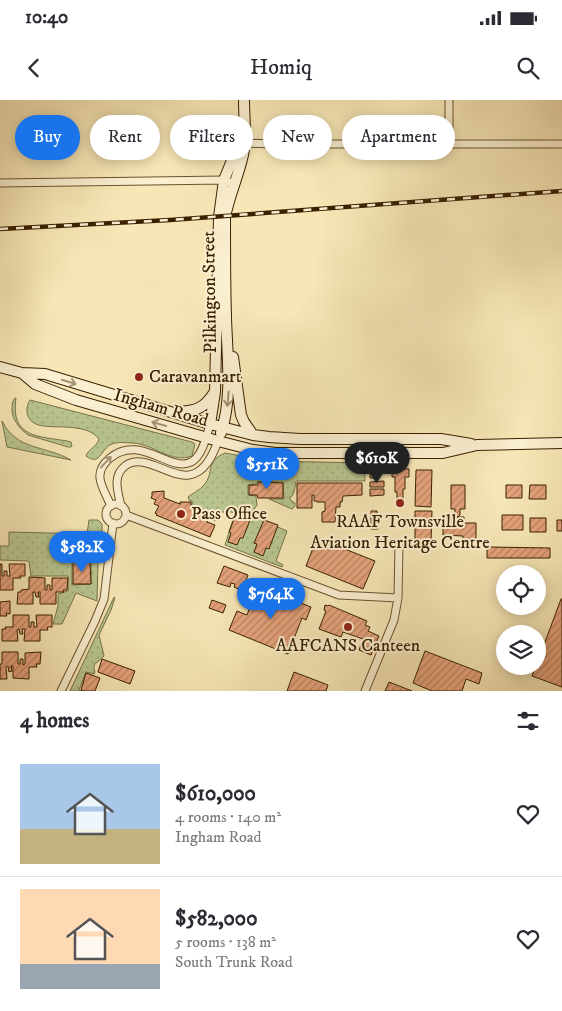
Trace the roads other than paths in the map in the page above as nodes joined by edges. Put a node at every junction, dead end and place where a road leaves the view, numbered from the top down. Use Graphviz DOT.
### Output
graph roads {
  1 [pos="244,100"];
  2 [pos="449,100"];
  3 [pos="244,115"];
  4 [pos="449,115"];
  5 [pos="253,143"];
  6 [pos="455,143"];
  7 [pos="342,144"];
  8 [pos="562,144"];
  9 [pos="241,160"];
  10 [pos="229,182"];
  11 [pos="0,183"];
  12 [pos="226,306"];
  13 [pos="0,367"];
  14 [pos="22,373"];
  15 [pos="215,392"];
  16 [pos="170,412"];
  17 [pos="210,424"];
  18 [pos="223,428"];
  19 [pos="253,435"];
  20 [pos="206,438"];
  21 [pos="218,442"];
  22 [pos="562,443"];
  23 [pos="477,445"];
  24 [pos="111,506"];
  25 [pos="121,506"];
  26 [pos="126,515"];
  27 [pos="113,523"];
  28 [pos="399,544"];
  29 [pos="398,598"];
  30 [pos="61,691"];
  31 [pos="365,691"];
  1 -- 3 [label="main road, Pilkington Street"];
  2 -- 4 [label="street"];
  5 -- 7 [label="street"];
  6 -- 8 [label="street"];
  9 -- 10 [label="main road, Pilkington Street"];
  10 -- 11 [label="street"];
  10 -- 12 [label="main road, Pilkington Street"];
  10 -- 15 [label="main road, Pilkington Street"];
  12 -- 18 [label="main road, Pilkington Street, one-way"];
  12 -- 19 [label="main road"];
  13 -- 14 [label="main road, Ingham Road"];
  14 -- 16 [label="main road, Ingham Road, one-way"];
  20 -- 14 [label="main road, Ingham Road, one-way"];
  15 -- 16 [label="main road"];
  15 -- 17 [label="main road, Pilkington Street"];
  16 -- 17 [label="main road, Ingham Road"];
  17 -- 18 [label="main road, Ingham Road"];
  17 -- 20 [label="street, Pilkington Street"];
  18 -- 19 [label="main road, Ingham Road"];
  18 -- 21 [label="main road, Pilkington Street"];
  19 -- 23 [label="main road, Ingham Road"];
  20 -- 21 [label="main road, Ingham Road"];
  24 -- 20 [label="street, Pilkington Street, one-way"];
  21 -- 23 [label="main road, Ingham Road"];
  21 -- 25 [label="street"];
  22 -- 23 [label="main road, Ingham Road"];
  24 -- 25 [label="street"];
  24 -- 27 [label="street"];
  25 -- 26 [label="street"];
  26 -- 27 [label="street"];
  26 -- 29 [label="street"];
  27 -- 30 [label="street"];
  28 -- 29 [label="street"];
  29 -- 31 [label="street"];
}
